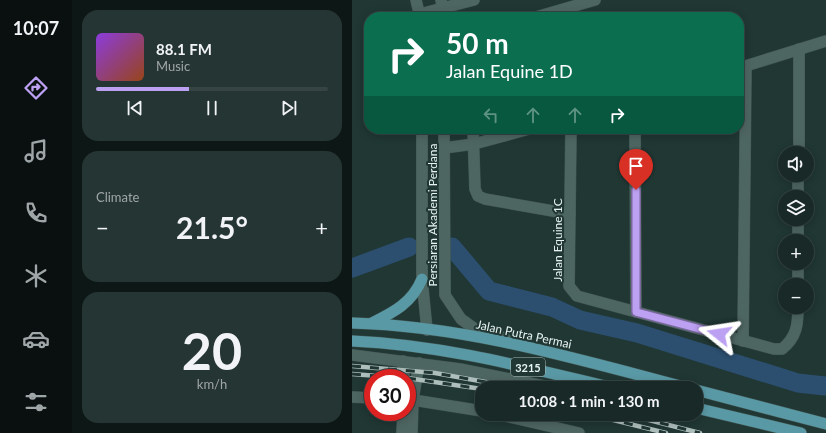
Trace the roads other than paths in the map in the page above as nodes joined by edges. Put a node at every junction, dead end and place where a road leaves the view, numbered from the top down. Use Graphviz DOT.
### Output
graph roads {
  1 [pos="416,0"];
  2 [pos="474,0"];
  3 [pos="595,0"];
  4 [pos="443,9"];
  5 [pos="419,12"];
  6 [pos="433,12"];
  7 [pos="553,12"];
  8 [pos="826,41"];
  9 [pos="799,49"];
  10 [pos="744,66"];
  11 [pos="422,134"];
  12 [pos="444,134"];
  13 [pos="473,134"];
  14 [pos="511,134"];
  15 [pos="571,134"];
  16 [pos="635,134"];
  17 [pos="742,134"];
  18 [pos="474,144"];
  19 [pos="799,146"];
  20 [pos="444,148"];
  21 [pos="570,214"];
  22 [pos="422,279"];
  23 [pos="636,312"];
  24 [pos="798,314"];
  25 [pos="352,323"];
  26 [pos="372,323"];
  27 [pos="427,330"];
  28 [pos="352,341"];
  29 [pos="743,341"];
  30 [pos="529,346"];
  31 [pos="442,349"];
  32 [pos="352,355"];
  33 [pos="403,361"];
  34 [pos="419,363"];
  35 [pos="403,369"];
  36 [pos="416,375"];
  37 [pos="519,381"];
  38 [pos="584,381"];
  39 [pos="662,381"];
  40 [pos="703,392"];
  41 [pos="352,397"];
  42 [pos="364,398"];
  43 [pos="416,401"];
  44 [pos="475,410"];
  45 [pos="703,410"];
  46 [pos="403,421"];
  47 [pos="411,421"];
  48 [pos="527,421"];
  49 [pos="826,424"];
  50 [pos="402,433"];
  51 [pos="412,433"];
  52 [pos="579,433"];
  53 [pos="801,433"];
  1 -- 5 [label="street"];
  2 -- 4 [label="street"];
  3 -- 7 [label="street"];
  4 -- 6 [label="street"];
  8 -- 9 [label="street"];
  9 -- 10 [label="street"];
  9 -- 19 [label="street"];
  11 -- 22 [label="street, Persiaran Akademi Perdana"];
  12 -- 20 [label="street, Persiaran Akademi Perdana"];
  13 -- 18 [label="street"];
  14 -- 18 [label="street"];
  15 -- 21 [label="street, Jalan Equine 1C"];
  16 -- 23 [label="street"];
  17 -- 29 [label="street"];
  18 -- 20 [label="street"];
  18 -- 21 [label="street"];
  20 -- 30 [label="street, Persiaran Akademi Perdana"];
  21 -- 23 [label="street, Jalan Equine 1C"];
  22 -- 26 [label="main road"];
  22 -- 27 [label="street, Persiaran Akademi Perdana"];
  23 -- 29 [label="street, Jalan Equine 1C"];
  24 -- 29 [label="street, Jalan Equine 1C"];
  25 -- 26 [label="main road, Jalan Putra Permai / 3215"];
  26 -- 27 [label="main road, Jalan Putra Permai / 3215"];
  27 -- 30 [label="main road, Jalan Putra Permai / 3215"];
  27 -- 31 [label="main road"];
  28 -- 31 [label="main road, 3215"];
  30 -- 39 [label="main road, Jalan Putra Permai / 3215"];
  31 -- 38 [label="main road, 3215"];
  32 -- 33 [label="street"];
  33 -- 34 [label="street"];
  33 -- 35 [label="street"];
  34 -- 36 [label="street"];
  34 -- 37 [label="street"];
  40 -- 49 [label="main road"];
  41 -- 42 [label="street"];
  43 -- 44 [label="street"];
  45 -- 53 [label="main road"];
  46 -- 50 [label="street"];
  47 -- 51 [label="street"];
  48 -- 52 [label="street"];
}
